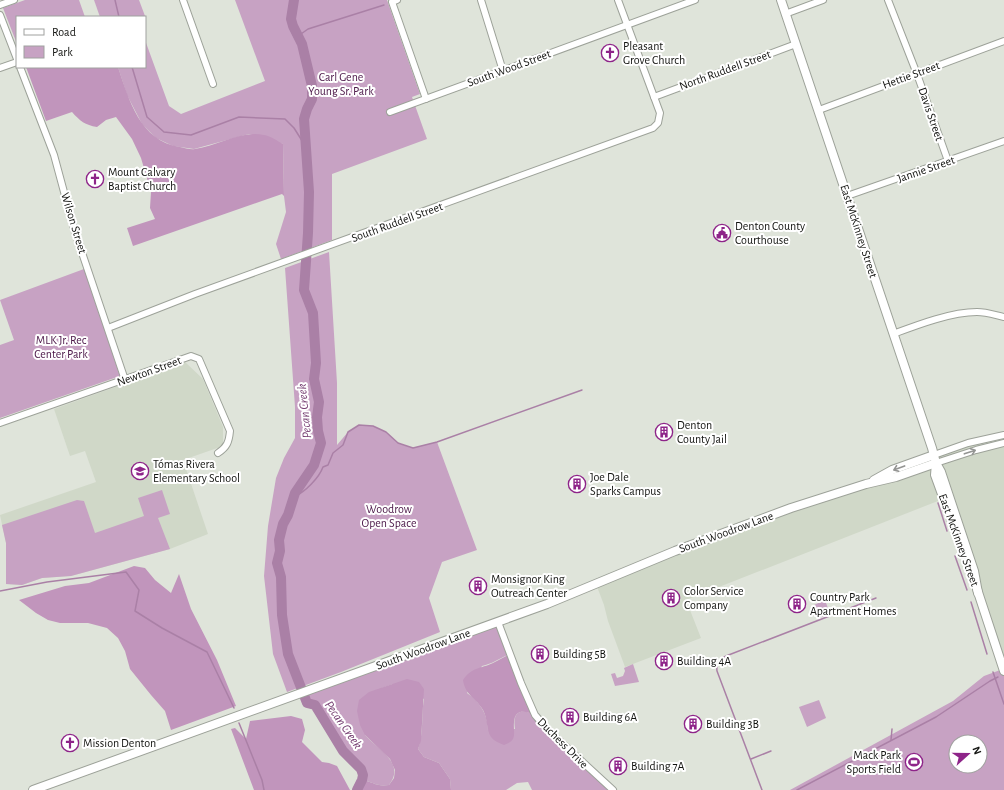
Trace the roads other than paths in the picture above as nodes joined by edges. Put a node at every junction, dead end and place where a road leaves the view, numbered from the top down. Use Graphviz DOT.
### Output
graph roads {
  1 [pos="14,0"];
  2 [pos="183,0"];
  3 [pos="481,0"];
  4 [pos="618,0"];
  5 [pos="695,0"];
  6 [pos="781,0"];
  7 [pos="824,0"];
  8 [pos="888,0"];
  9 [pos="395,1"];
  10 [pos="0,5"];
  11 [pos="786,14"];
  12 [pos="0,15"];
  13 [pos="627,25"];
  14 [pos="1004,40"];
  15 [pos="796,44"];
  16 [pos="16,57"];
  17 [pos="16,60"];
  18 [pos="0,68"];
  19 [pos="20,68"];
  20 [pos="503,71"];
  21 [pos="917,74"];
  22 [pos="213,84"];
  23 [pos="654,96"];
  24 [pos="426,99"];
  25 [pos="819,110"];
  26 [pos="390,112"];
  27 [pos="1004,141"];
  28 [pos="948,161"];
  29 [pos="848,196"];
  30 [pos="1004,317"];
  31 [pos="108,328"];
  32 [pos="893,334"];
  33 [pos="125,380"];
  34 [pos="0,423"];
  35 [pos="1004,434"];
  36 [pos="1004,443"];
  37 [pos="218,453"];
  38 [pos="935,459"];
  39 [pos="498,622"];
  40 [pos="1004,671"];
  41 [pos="34,790"];
  42 [pos="613,790"];
  1 -- 10 [label="street"];
  2 -- 22 [label="street"];
  3 -- 20 [label="street"];
  4 -- 13 [label="street"];
  5 -- 13 [label="street, South Wood Street"];
  6 -- 11 [label="main road, East McKinney Street"];
  7 -- 11 [label="street"];
  8 -- 21 [label="street, Davis Street"];
  9 -- 24 [label="street"];
  11 -- 15 [label="main road, East McKinney Street"];
  12 -- 16 [label="street"];
  13 -- 20 [label="street, South Wood Street"];
  13 -- 23 [label="street"];
  14 -- 21 [label="street, Hettie Street"];
  15 -- 23 [label="street, North Ruddell Street"];
  15 -- 25 [label="main road, East McKinney Street"];
  17 -- 18 [label="street"];
  19 -- 31 [label="street, Wilson Street"];
  20 -- 24 [label="street, South Wood Street"];
  21 -- 25 [label="street, Hettie Street"];
  21 -- 28 [label="street, Davis Street"];
  23 -- 31 [label="street, South Ruddell Street"];
  24 -- 26 [label="street, South Wood Street"];
  25 -- 29 [label="main road, East McKinney Street"];
  27 -- 28 [label="street, Jannie Street"];
  28 -- 29 [label="street, Jannie Street"];
  29 -- 32 [label="main road, East McKinney Street"];
  30 -- 32 [label="street"];
  31 -- 33 [label="street, Wilson Street"];
  32 -- 38 [label="main road, East McKinney Street"];
  33 -- 34 [label="street, Newton Street"];
  33 -- 37 [label="street, Newton Street"];
  35 -- 38 [label="street"];
  38 -- 36 [label="street, one-way"];
  38 -- 39 [label="main road, South Woodrow Lane"];
  38 -- 40 [label="main road, East McKinney Street"];
  39 -- 41 [label="main road, South Woodrow Lane"];
  39 -- 42 [label="street, Duchess Drive"];
}
